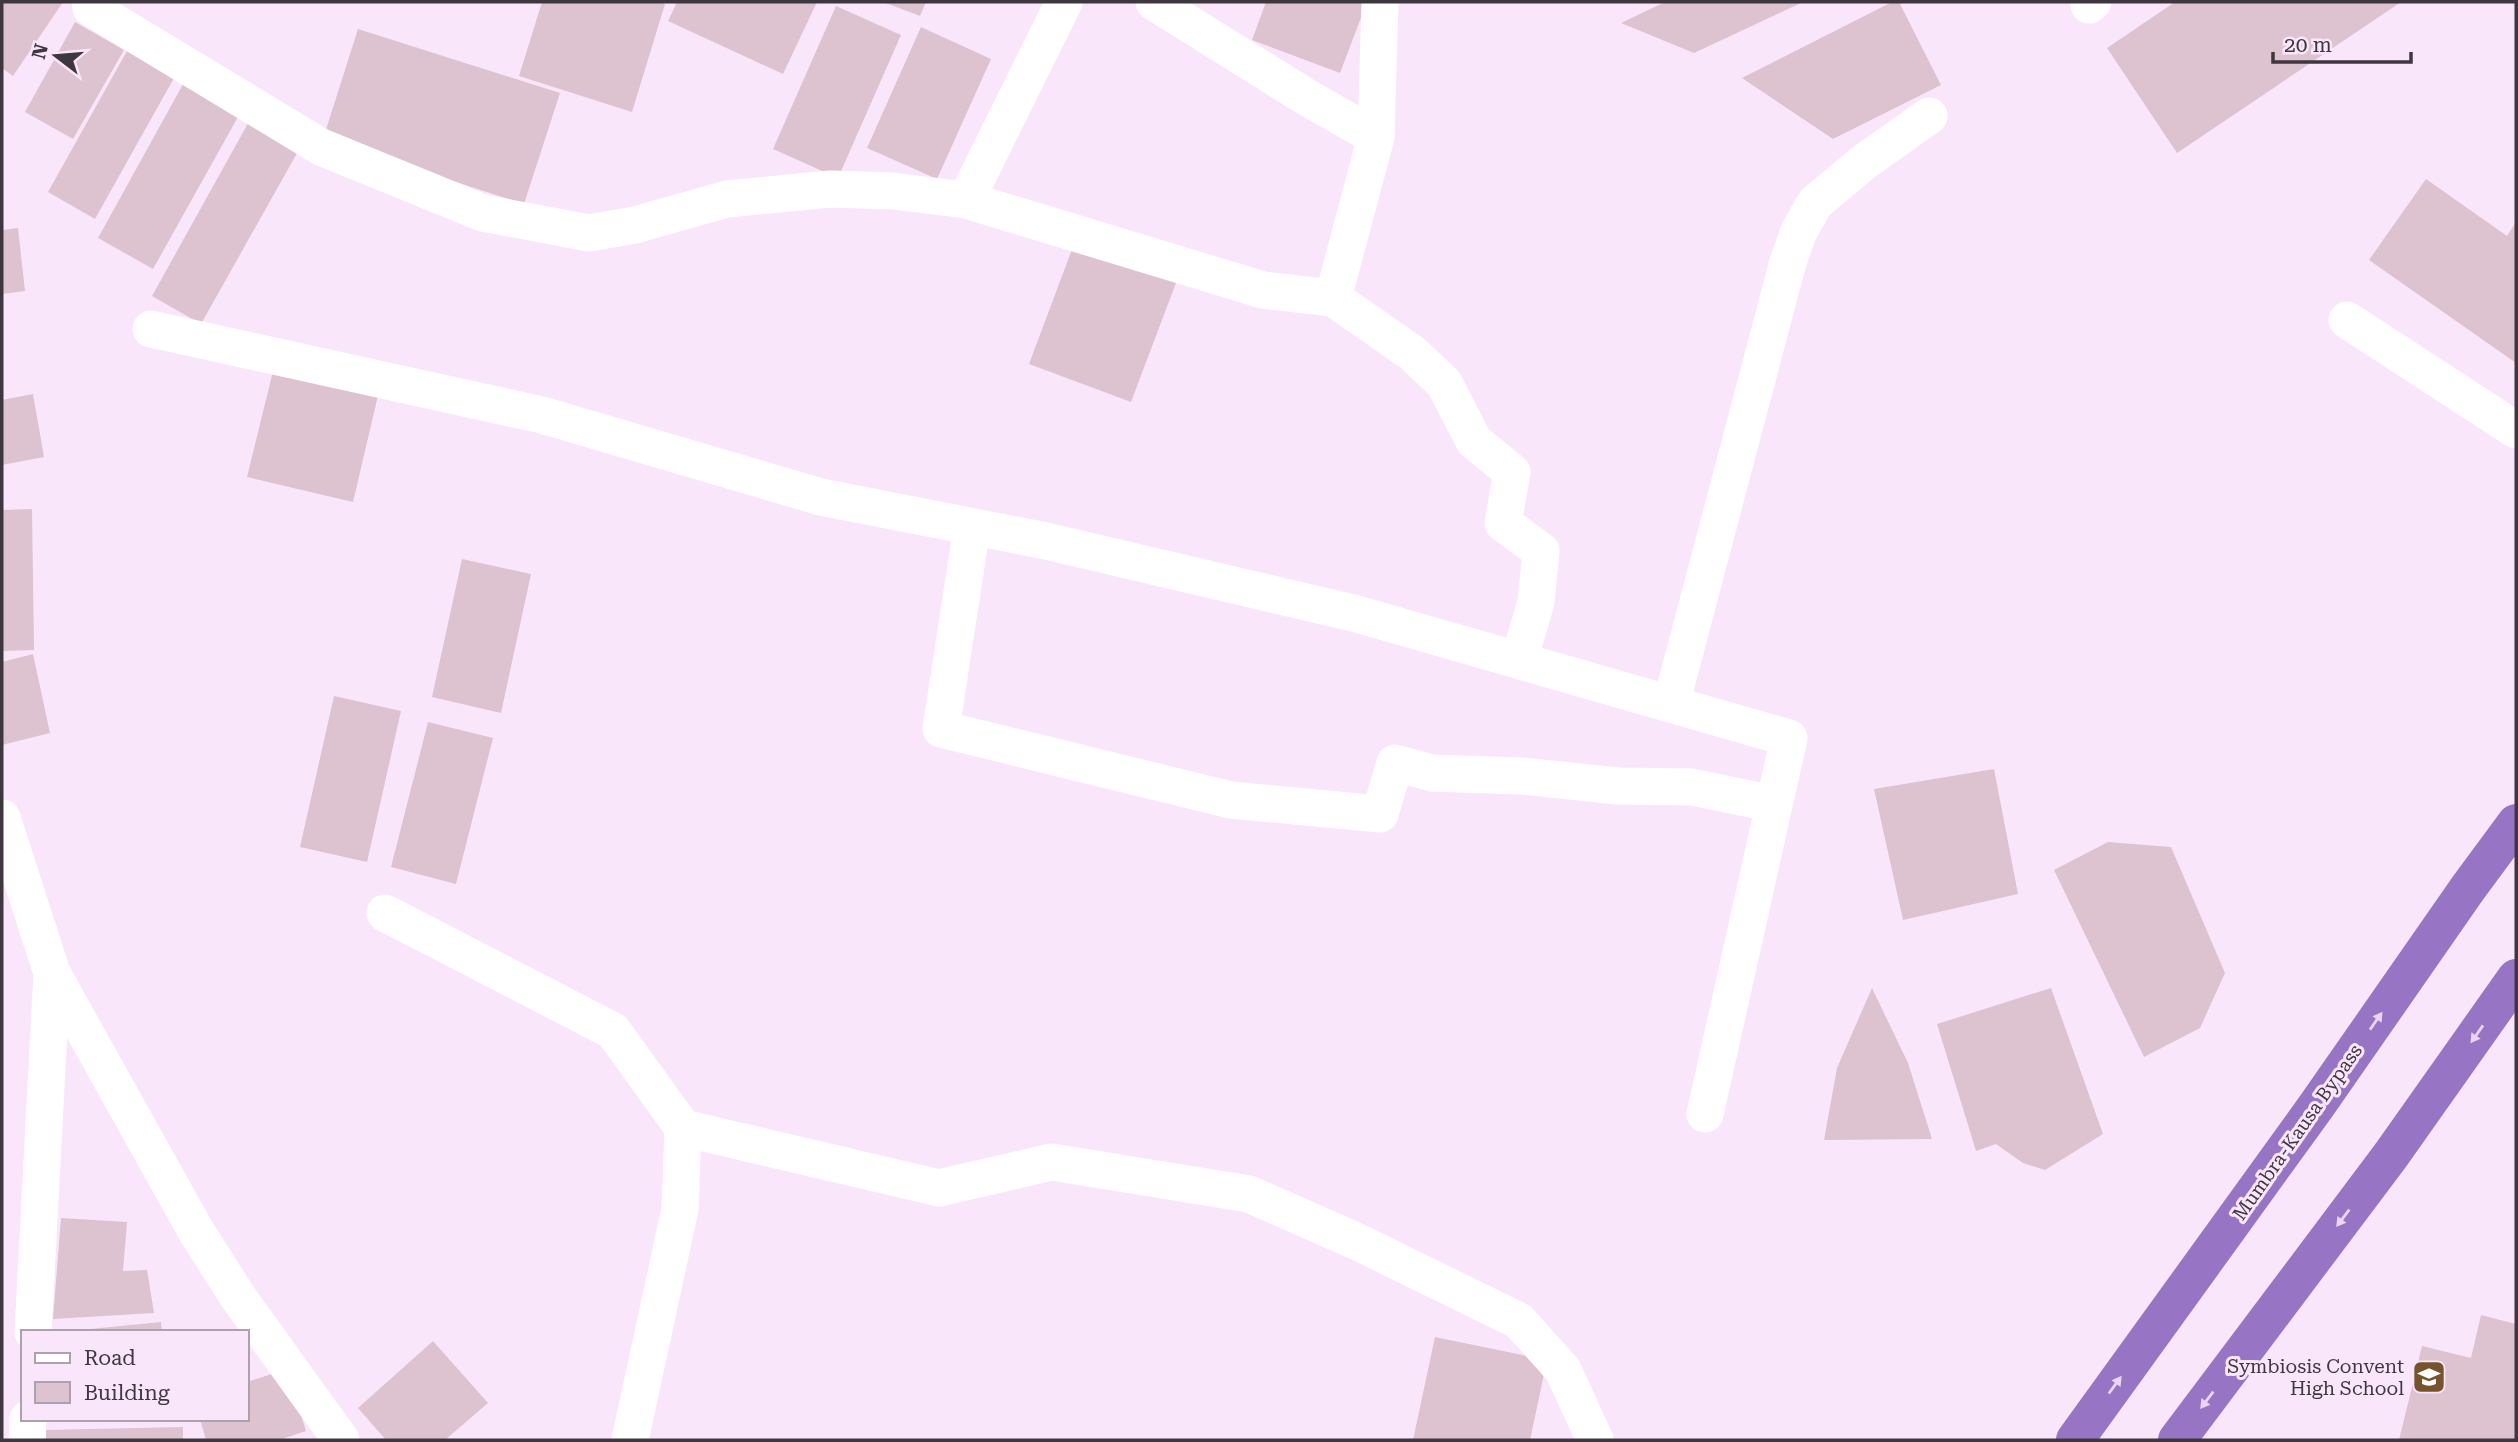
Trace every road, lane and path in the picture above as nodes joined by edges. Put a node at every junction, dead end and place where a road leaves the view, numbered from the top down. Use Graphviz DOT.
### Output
graph roads {
  1 [pos="90,2"];
  2 [pos="1063,2"];
  3 [pos="1154,2"];
  4 [pos="1380,2"];
  5 [pos="1929,116"];
  6 [pos="1376,137"];
  7 [pos="966,200"];
  8 [pos="1333,298"];
  9 [pos="2347,320"];
  10 [pos="151,329"];
  11 [pos="2516,430"];
  12 [pos="972,527"];
  13 [pos="1519,660"];
  14 [pos="1671,704"];
  15 [pos="1774,804"];
  16 [pos="2,818"];
  17 [pos="2516,823"];
  18 [pos="385,913"];
  19 [pos="52,973"];
  20 [pos="2516,978"];
  21 [pos="1705,1114"];
  22 [pos="683,1128"];
  23 [pos="33,1330"];
  24 [pos="28,1421"];
  25 [pos="27,1440"];
  26 [pos="341,1440"];
  27 [pos="630,1440"];
  28 [pos="1595,1440"];
  29 [pos="2075,1440"];
  30 [pos="2177,1440"];
  1 -- 7 [label="street"];
  2 -- 7 [label="street"];
  3 -- 6 [label="street"];
  4 -- 6 [label="street"];
  5 -- 14 [label="street"];
  6 -- 8 [label="street"];
  7 -- 8 [label="street"];
  8 -- 13 [label="street"];
  9 -- 11 [label="street"];
  10 -- 12 [label="street"];
  12 -- 13 [label="street"];
  12 -- 15 [label="street"];
  13 -- 14 [label="street"];
  14 -- 15 [label="street"];
  15 -- 21 [label="street"];
  16 -- 19 [label="street"];
  29 -- 17 [label="highway, Mumbra-Kausa Bypass, one-way"];
  18 -- 22 [label="street"];
  19 -- 23 [label="street"];
  19 -- 26 [label="street"];
  20 -- 30 [label="highway, one-way"];
  22 -- 27 [label="street"];
  22 -- 28 [label="street"];
  24 -- 25 [label="street"];
}
